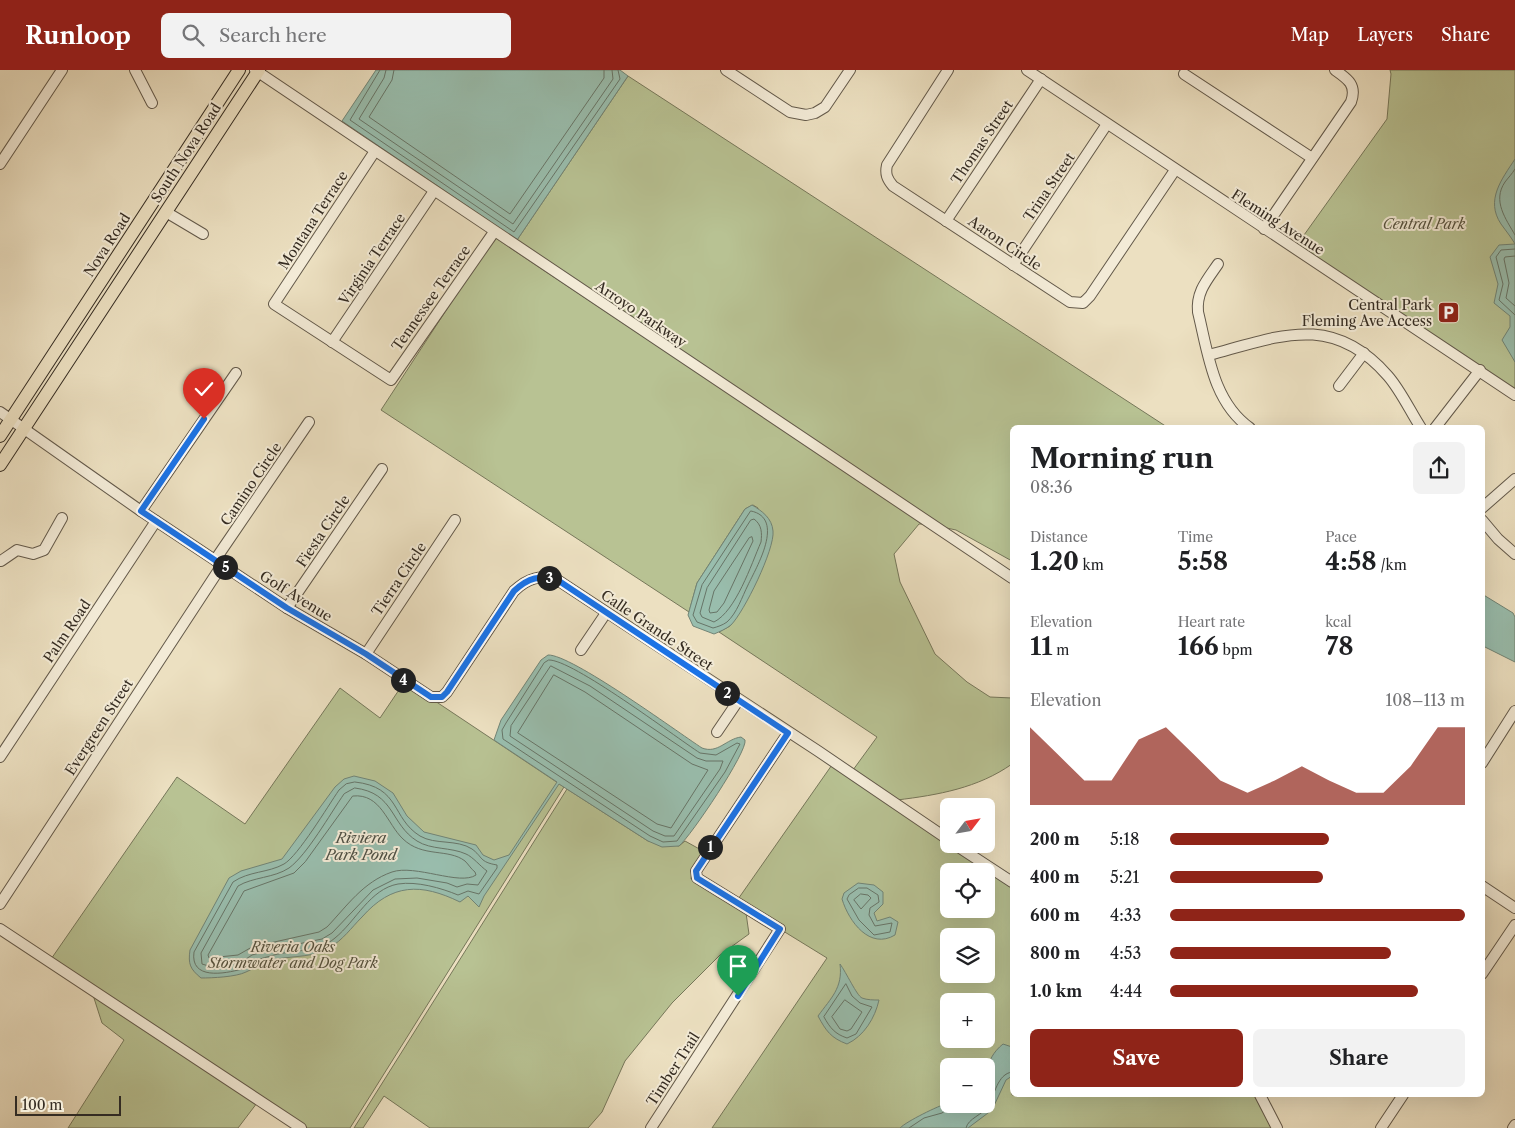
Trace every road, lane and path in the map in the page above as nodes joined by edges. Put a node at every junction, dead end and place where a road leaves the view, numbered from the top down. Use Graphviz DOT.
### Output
graph roads {
  1 [pos="62,70"];
  2 [pos="135,70"];
  3 [pos="239,70"];
  4 [pos="726,70"];
  5 [pos="850,70"];
  6 [pos="948,70"];
  7 [pos="1027,70"];
  8 [pos="1335,70"];
  9 [pos="257,71"];
  10 [pos="1184,74"];
  11 [pos="1041,79"];
  12 [pos="152,103"];
  13 [pos="1107,124"];
  14 [pos="375,151"];
  15 [pos="1312,158"];
  16 [pos="0,164"];
  17 [pos="1175,170"];
  18 [pos="162,188"];
  19 [pos="434,191"];
  20 [pos="165,213"];
  21 [pos="946,221"];
  22 [pos="1264,229"];
  23 [pos="494,232"];
  24 [pos="203,234"];
  25 [pos="1218,264"];
  26 [pos="1013,266"];
  27 [pos="95,291"];
  28 [pos="95,320"];
  29 [pos="332,342"];
  30 [pos="1364,353"];
  31 [pos="1209,355"];
  32 [pos="1480,370"];
  33 [pos="236,373"];
  34 [pos="1339,386"];
  35 [pos="1515,395"];
  36 [pos="5,416"];
  37 [pos="309,422"];
  38 [pos="1246,425"];
  39 [pos="1419,425"];
  40 [pos="1438,425"];
  41 [pos="24,428"];
  42 [pos="0,436"];
  43 [pos="0,465"];
  44 [pos="382,469"];
  45 [pos="1515,479"];
  46 [pos="1485,505"];
  47 [pos="141,511"];
  48 [pos="62,518"];
  49 [pos="455,520"];
  50 [pos="156,521"];
  51 [pos="1485,524"];
  52 [pos="1515,554"];
  53 [pos="1,561"];
  54 [pos="219,563"];
  55 [pos="1010,577"];
  56 [pos="287,608"];
  57 [pos="606,613"];
  58 [pos="580,650"];
  59 [pos="366,654"];
  60 [pos="431,697"];
  61 [pos="738,701"];
  62 [pos="1515,711"];
  63 [pos="717,732"];
  64 [pos="788,733"];
  65 [pos="0,757"];
  66 [pos="1485,758"];
  67 [pos="940,834"];
  68 [pos="968,853"];
  69 [pos="1010,881"];
  70 [pos="1485,888"];
  71 [pos="0,904"];
  72 [pos="1515,908"];
  73 [pos="1515,924"];
  74 [pos="0,929"];
  75 [pos="1485,969"];
  76 [pos="1261,1097"];
  77 [pos="1402,1097"];
  78 [pos="301,1128"];
  79 [pos="651,1128"];
  80 [pos="1277,1128"];
  81 [pos="1381,1128"];
  1 -- 16 [label="street"];
  2 -- 12 [label="street"];
  3 -- 18 [label="main road, Nova Road"];
  4 -- 5 [label="street"];
  6 -- 21 [label="street, Aaron Circle"];
  7 -- 11 [label="street, Fleming Avenue"];
  8 -- 15 [label="street"];
  9 -- 14 [label="street, Arroyo Parkway"];
  9 -- 20 [label="main road, South Nova Road"];
  10 -- 15 [label="street"];
  11 -- 13 [label="street, Fleming Avenue"];
  11 -- 21 [label="street, Thomas Street"];
  13 -- 17 [label="street, Fleming Avenue"];
  13 -- 26 [label="street, Trina Street"];
  14 -- 19 [label="street, Arroyo Parkway"];
  14 -- 29 [label="street, Montana Terrace"];
  15 -- 22 [label="street"];
  17 -- 22 [label="street, Fleming Avenue"];
  17 -- 26 [label="street, Aaron Circle"];
  18 -- 20 [label="main road"];
  18 -- 27 [label="main road, Nova Road"];
  19 -- 23 [label="street, Arroyo Parkway"];
  19 -- 29 [label="street, Virginia Terrace"];
  20 -- 24 [label="street"];
  20 -- 28 [label="main road, South Nova Road"];
  21 -- 26 [label="street, Aaron Circle"];
  22 -- 32 [label="street, Fleming Avenue"];
  23 -- 29 [label="street, Tennessee Terrace"];
  23 -- 55 [label="street, Arroyo Parkway"];
  25 -- 31 [label="street"];
  27 -- 28 [label="main road"];
  27 -- 36 [label="main road, Nova Road"];
  28 -- 41 [label="main road, South Nova Road"];
  30 -- 31 [label="street"];
  30 -- 34 [label="street"];
  30 -- 39 [label="street"];
  31 -- 38 [label="street"];
  32 -- 35 [label="street, Fleming Avenue"];
  32 -- 40 [label="street"];
  33 -- 47 [label="street"];
  36 -- 41 [label="street, Golf Avenue"];
  36 -- 42 [label="main road, Nova Road"];
  37 -- 54 [label="street, Camino Circle"];
  41 -- 43 [label="main road"];
  41 -- 47 [label="street, Golf Avenue"];
  44 -- 56 [label="street, Fiesta Circle"];
  45 -- 46 [label="street"];
  47 -- 50 [label="street, Golf Avenue"];
  48 -- 53 [label="street"];
  49 -- 59 [label="street, Tierra Circle"];
  50 -- 54 [label="street, Golf Avenue"];
  50 -- 65 [label="street, Palm Road"];
  51 -- 52 [label="street"];
  54 -- 56 [label="street, Golf Avenue"];
  54 -- 71 [label="street, Evergreen Street"];
  56 -- 59 [label="street, Golf Avenue"];
  57 -- 58 [label="street"];
  57 -- 60 [label="street, Calle Grande Street"];
  57 -- 61 [label="street, Calle Grande Street"];
  59 -- 60 [label="street, Golf Avenue"];
  61 -- 63 [label="street"];
  61 -- 64 [label="street, Calle Grande Street"];
  62 -- 66 [label="street"];
  64 -- 67 [label="street, Calle Grande Street"];
  64 -- 79 [label="street, Timber Trail"];
  68 -- 69 [label="street"];
  70 -- 72 [label="street"];
  73 -- 75 [label="street"];
  74 -- 78 [label="street"];
  76 -- 80 [label="street"];
  77 -- 81 [label="street"];
}
